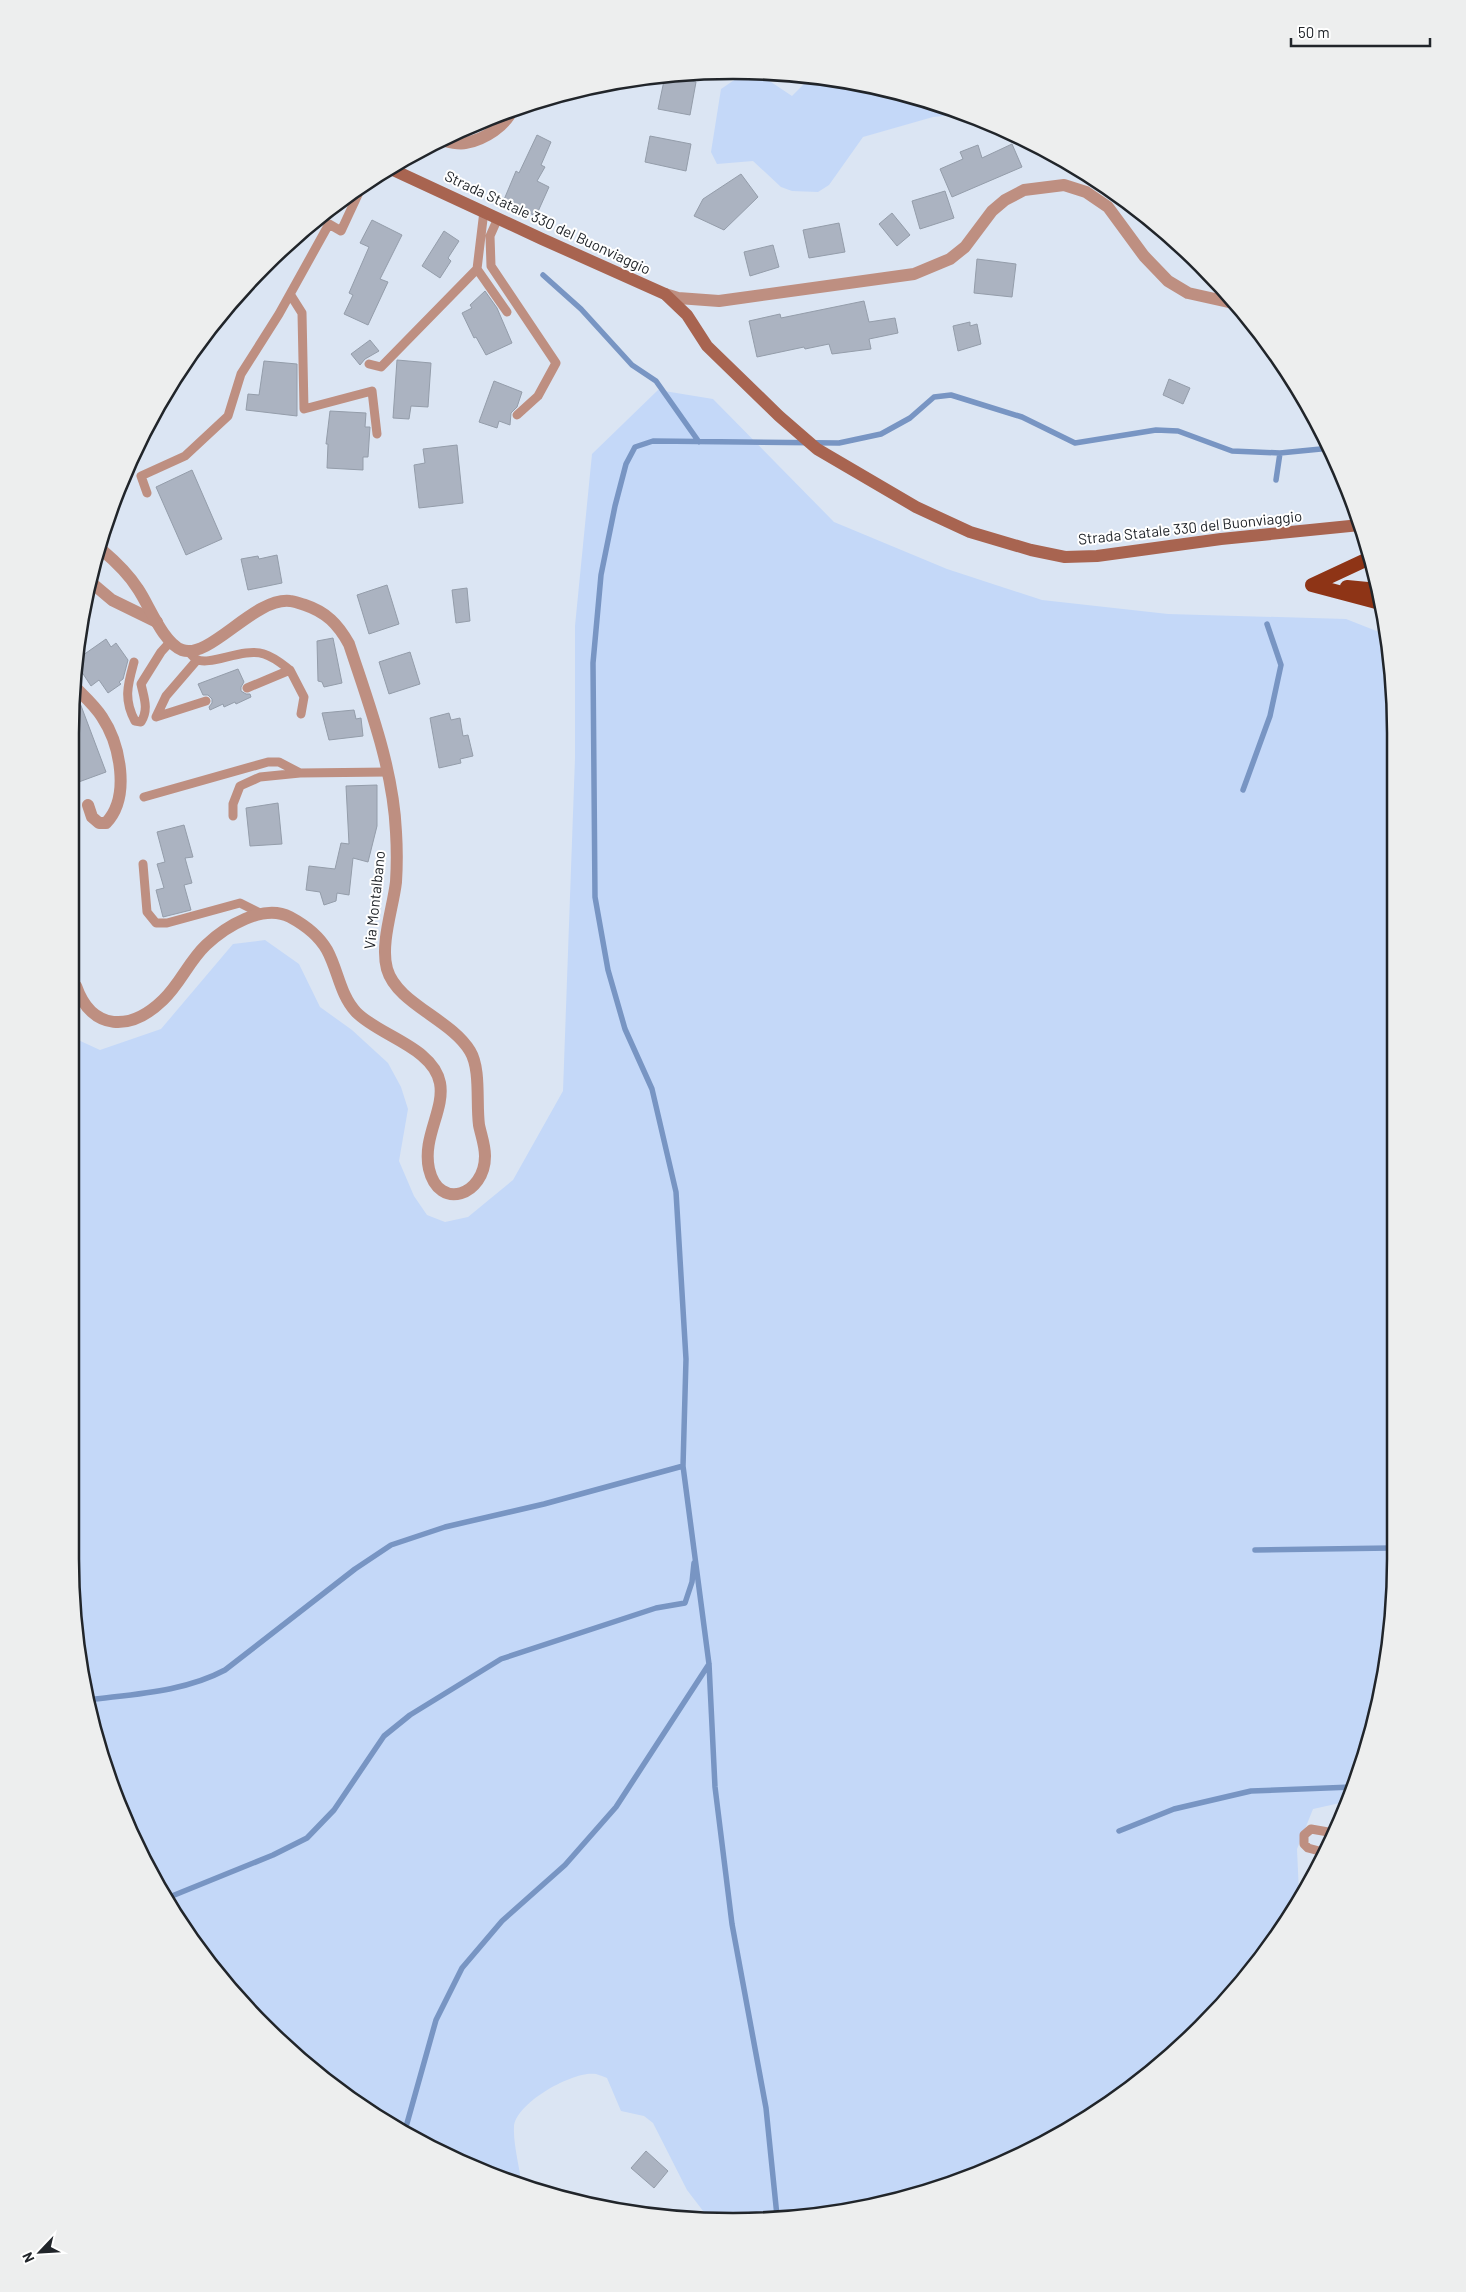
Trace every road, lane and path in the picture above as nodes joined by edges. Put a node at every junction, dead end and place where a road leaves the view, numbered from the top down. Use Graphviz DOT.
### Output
graph roads {
  1 [pos="506,120"];
  2 [pos="454,142"];
  3 [pos="397,172"];
  4 [pos="356,199"];
  5 [pos="484,211"];
  6 [pos="498,218"];
  7 [pos="477,269"];
  8 [pos="290,294"];
  9 [pos="665,294"];
  10 [pos="1224,301"];
  11 [pos="507,312"];
  12 [pos="369,364"];
  13 [pos="517,415"];
  14 [pos="377,434"];
  15 [pos="147,493"];
  16 [pos="1354,526"];
  17 [pos="104,552"];
  18 [pos="1364,561"];
  19 [pos="1312,585"];
  20 [pos="95,587"];
  21 [pos="1371,589"];
  22 [pos="1374,600"];
  23 [pos="157,622"];
  24 [pos="171,641"];
  25 [pos="192,655"];
  26 [pos="134,662"];
  27 [pos="290,670"];
  28 [pos="247,688"];
  29 [pos="80,692"];
  30 [pos="206,701"];
  31 [pos="301,714"];
  32 [pos="300,772"];
  33 [pos="388,772"];
  34 [pos="144,797"];
  35 [pos="88,805"];
  36 [pos="233,816"];
  37 [pos="143,864"];
  38 [pos="260,913"];
  39 [pos="79,996"];
  40 [pos="1327,1832"];
  41 [pos="1319,1851"];
  1 -- 2 [label="street"];
  3 -- 5 [label="main road, Strada Statale 330 del Buonviaggio"];
  4 -- 8 [label="lane"];
  5 -- 6 [label="main road, Strada Statale 330 del Buonviaggio"];
  5 -- 7 [label="lane"];
  6 -- 9 [label="main road, Strada Statale 330 del Buonviaggio"];
  6 -- 13 [label="lane"];
  7 -- 11 [label="lane"];
  7 -- 12 [label="lane"];
  8 -- 14 [label="lane"];
  8 -- 15 [label="lane"];
  9 -- 10 [label="street, Strada Statale 330 del Buonviaggio"];
  9 -- 16 [label="main road, Strada Statale 330 del Buonviaggio"];
  17 -- 23 [label="street"];
  18 -- 19 [label="highway"];
  19 -- 21 [label="highway"];
  19 -- 22 [label="highway"];
  20 -- 23 [label="street"];
  23 -- 24 [label="street"];
  24 -- 25 [label="street"];
  24 -- 26 [label="lane"];
  25 -- 27 [label="lane"];
  25 -- 30 [label="lane"];
  25 -- 33 [label="street, Via Montalbano"];
  27 -- 28 [label="lane"];
  27 -- 31 [label="lane"];
  29 -- 35 [label="street"];
  32 -- 33 [label="lane"];
  32 -- 34 [label="lane"];
  32 -- 36 [label="lane"];
  33 -- 38 [label="street, Via Montalbano"];
  37 -- 38 [label="lane"];
  38 -- 39 [label="street"];
  40 -- 41 [label="lane"];
}
